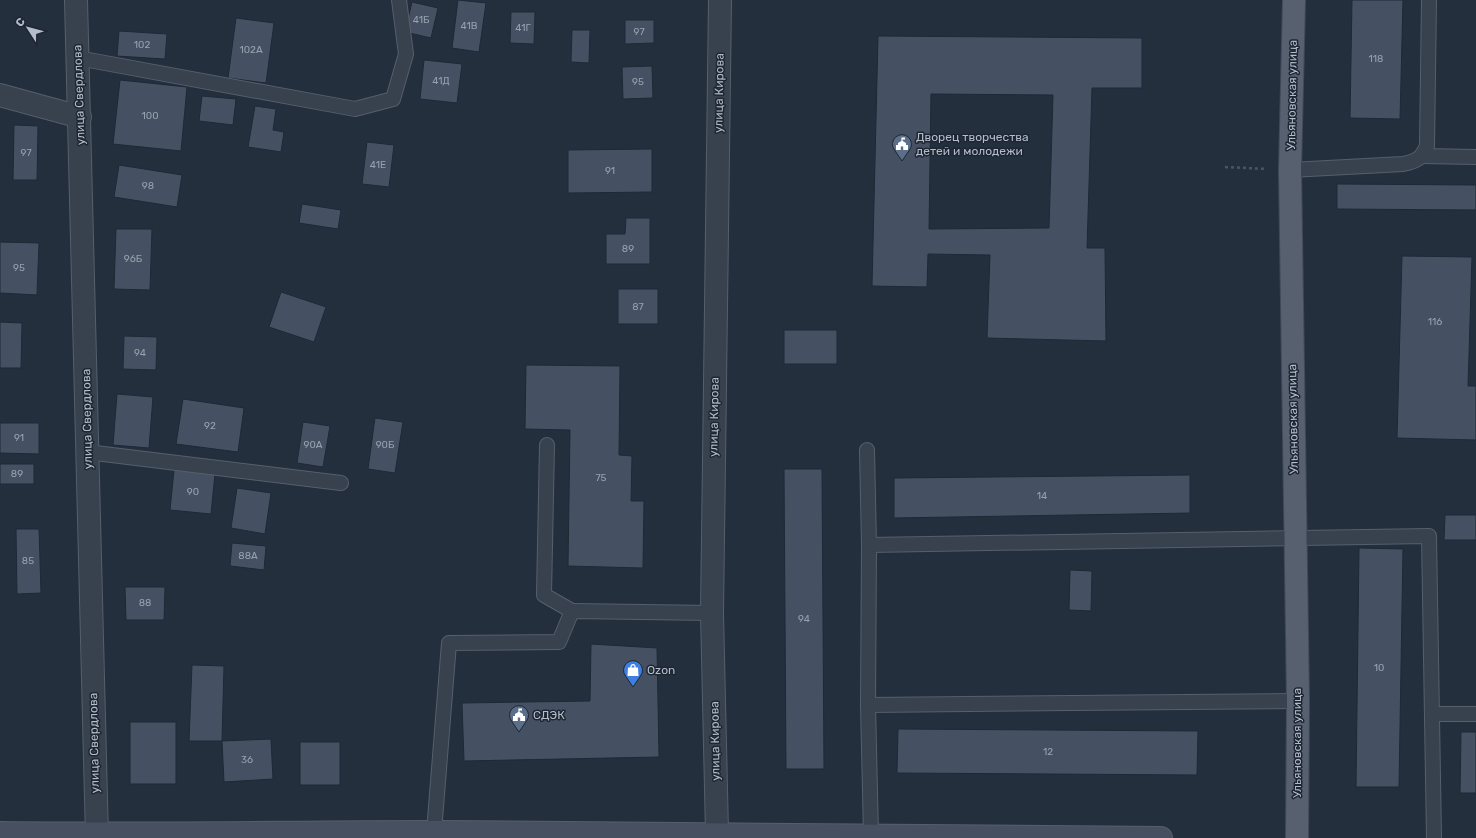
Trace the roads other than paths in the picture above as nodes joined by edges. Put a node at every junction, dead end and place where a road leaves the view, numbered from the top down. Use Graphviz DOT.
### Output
graph roads {
  1 [pos="76,0"];
  2 [pos="399,0"];
  3 [pos="720,0"];
  4 [pos="1294,0"];
  5 [pos="1429,0"];
  6 [pos="78,58"];
  7 [pos="0,95"];
  8 [pos="80,117"];
  9 [pos="1423,156"];
  10 [pos="1476,157"];
  11 [pos="1290,170"];
  12 [pos="547,445"];
  13 [pos="867,450"];
  14 [pos="87,452"];
  15 [pos="341,483"];
  16 [pos="1295,538"];
  17 [pos="869,545"];
  18 [pos="572,611"];
  19 [pos="712,613"];
  20 [pos="1298,701"];
  21 [pos="868,705"];
  22 [pos="1432,714"];
  23 [pos="1476,714"];
  24 [pos="434,832"];
  25 [pos="0,833"];
  26 [pos="717,833"];
  27 [pos="871,834"];
  28 [pos="97,836"];
  29 [pos="1161,838"];
  30 [pos="1297,838"];
  31 [pos="1434,838"];
  1 -- 6 [label="street, улица Свердлова"];
  2 -- 6 [label="lane"];
  3 -- 19 [label="street, улица Кирова"];
  4 -- 11 [label="main road, Ульяновская улица"];
  5 -- 9 [label="lane"];
  6 -- 8 [label="street, улица Свердлова"];
  7 -- 8 [label="street"];
  8 -- 14 [label="street, улица Свердлова"];
  9 -- 10 [label="lane"];
  9 -- 11 [label="lane"];
  11 -- 16 [label="main road, Ульяновская улица"];
  12 -- 18 [label="lane"];
  13 -- 17 [label="lane"];
  14 -- 15 [label="lane"];
  14 -- 28 [label="street, улица Свердлова"];
  16 -- 17 [label="lane"];
  16 -- 20 [label="main road, Ульяновская улица"];
  16 -- 22 [label="lane"];
  17 -- 21 [label="lane"];
  18 -- 19 [label="lane"];
  18 -- 24 [label="lane"];
  19 -- 26 [label="street, улица Кирова"];
  20 -- 21 [label="lane"];
  20 -- 30 [label="main road, Ульяновская улица"];
  21 -- 27 [label="lane"];
  22 -- 23 [label="lane"];
  22 -- 31 [label="lane"];
  24 -- 26 [label="main road"];
  24 -- 28 [label="main road"];
  25 -- 28 [label="main road"];
  26 -- 27 [label="main road"];
  27 -- 29 [label="main road"];
}
